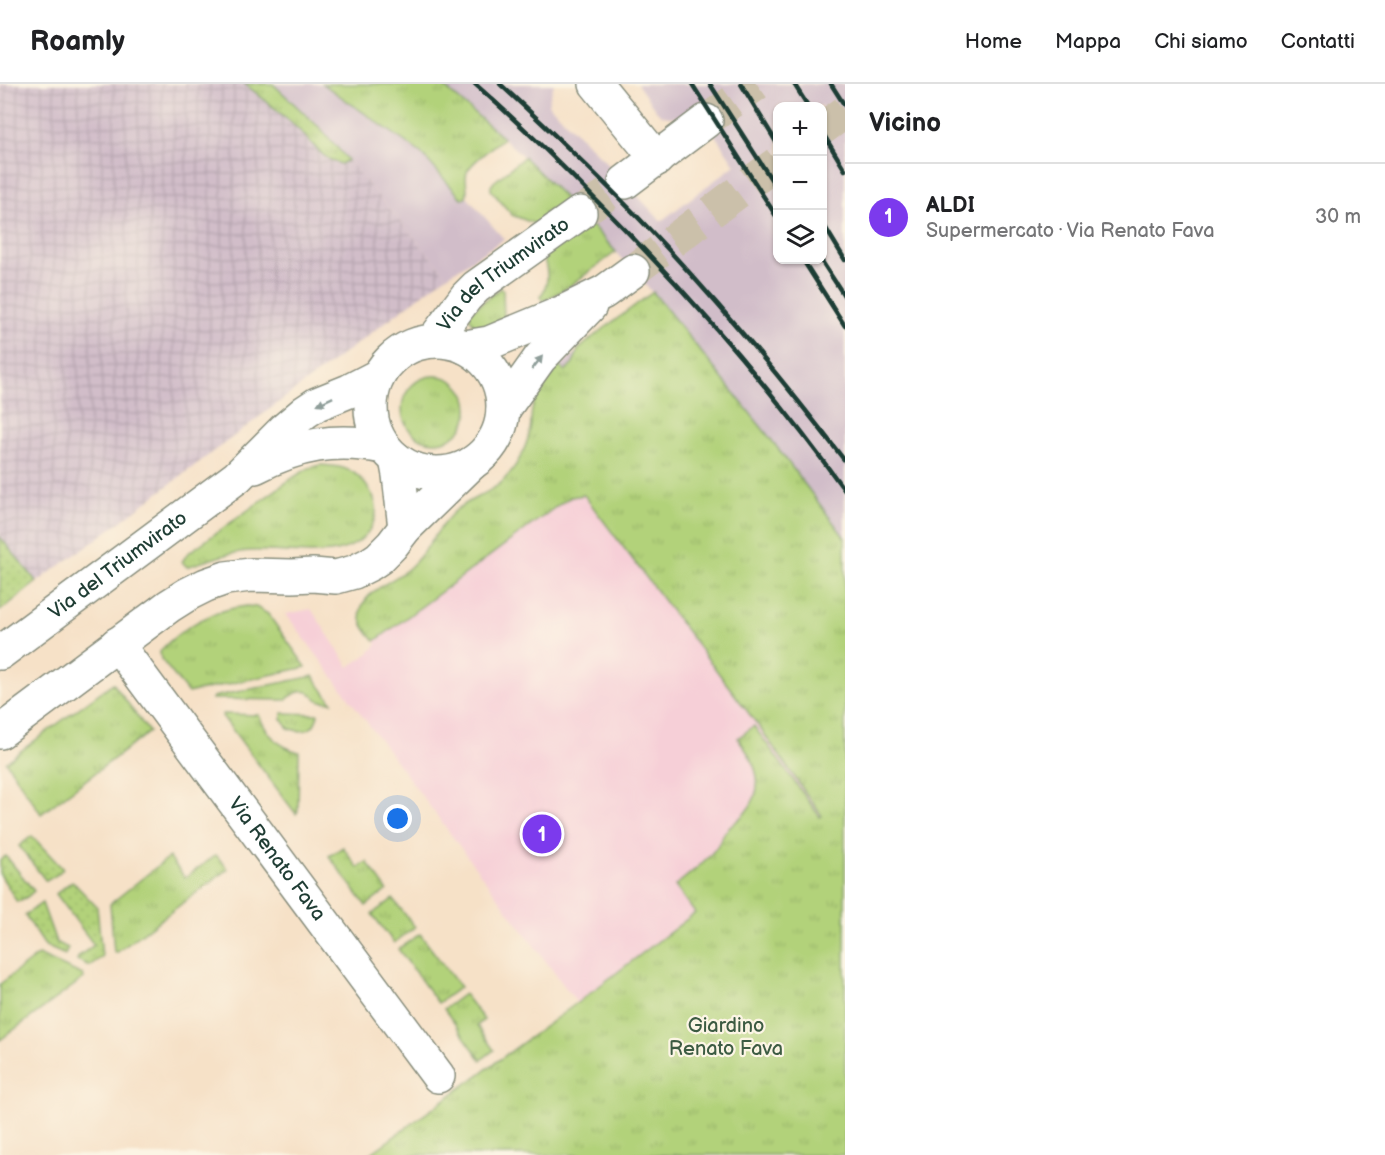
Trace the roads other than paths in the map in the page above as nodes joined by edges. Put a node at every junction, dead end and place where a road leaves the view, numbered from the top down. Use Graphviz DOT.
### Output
graph roads {
  1 [pos="596,84"];
  2 [pos="706,121"];
  3 [pos="657,159"];
  4 [pos="625,182"];
  5 [pos="580,213"];
  6 [pos="633,271"];
  7 [pos="604,292"];
  8 [pos="432,341"];
  9 [pos="465,348"];
  10 [pos="378,376"];
  11 [pos="503,410"];
  12 [pos="390,453"];
  13 [pos="471,464"];
  14 [pos="237,477"];
  15 [pos="405,528"];
  16 [pos="117,644"];
  17 [pos="0,653"];
  18 [pos="0,732"];
  19 [pos="438,1076"];
  1 -- 3 [label="street"];
  2 -- 3 [label="street"];
  3 -- 4 [label="street"];
  5 -- 8 [label="street, Via del Triumvirato"];
  6 -- 7 [label="street, Via del Triumvirato"];
  7 -- 9 [label="street, Via del Triumvirato"];
  11 -- 7 [label="street, Via del Triumvirato, one-way"];
  8 -- 9 [label="street"];
  8 -- 10 [label="street"];
  9 -- 11 [label="street"];
  10 -- 12 [label="street"];
  10 -- 14 [label="street, Via del Triumvirato, one-way"];
  11 -- 13 [label="street"];
  12 -- 13 [label="street"];
  12 -- 14 [label="street, Via del Triumvirato"];
  12 -- 15 [label="street"];
  13 -- 15 [label="street"];
  14 -- 17 [label="street, Via del Triumvirato"];
  15 -- 16 [label="street"];
  16 -- 18 [label="street"];
  16 -- 19 [label="street, Via Renato Fava"];
}
